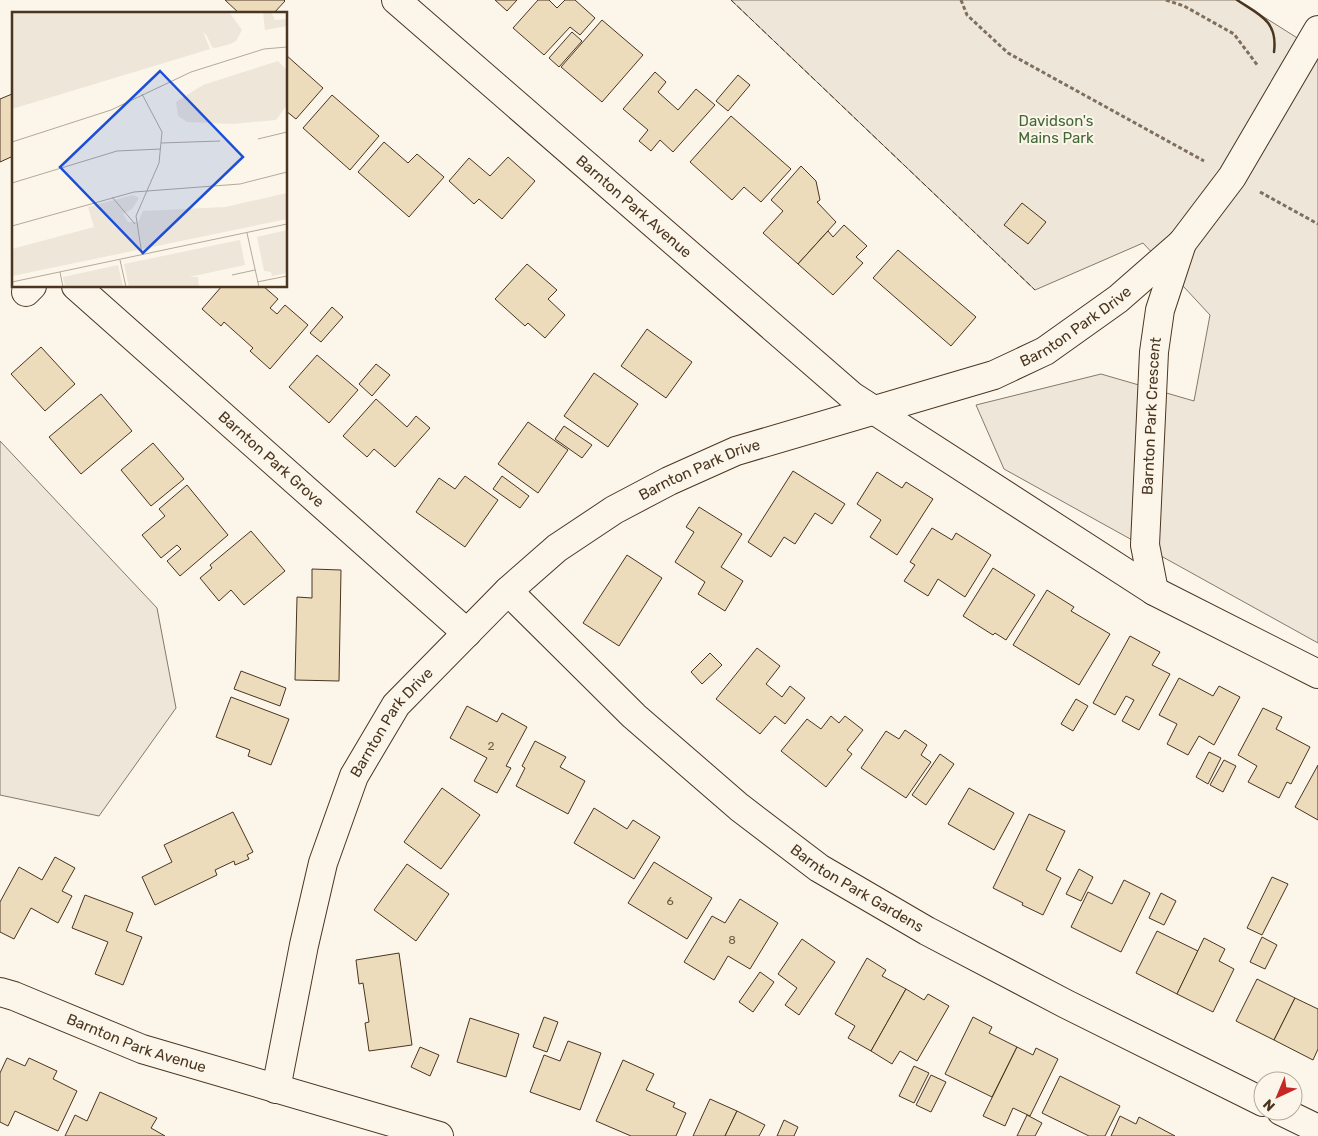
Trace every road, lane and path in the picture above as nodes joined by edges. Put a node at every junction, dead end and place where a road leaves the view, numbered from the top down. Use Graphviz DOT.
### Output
graph roads {
  1 [pos="396,0"];
  2 [pos="961,0"];
  3 [pos="1166,0"];
  4 [pos="1318,30"];
  5 [pos="1258,66"];
  6 [pos="1232,177"];
  7 [pos="1318,224"];
  8 [pos="1182,244"];
  9 [pos="78,288"];
  10 [pos="873,411"];
  11 [pos="508,591"];
  12 [pos="1154,591"];
  13 [pos="467,633"];
  14 [pos="1318,674"];
  15 [pos="0,992"];
  16 [pos="276,1090"];
  17 [pos="1253,1097"];
  18 [pos="1302,1121"];
  19 [pos="1318,1129"];
  20 [pos="439,1136"];
  1 -- 10 [label="street, Barnton Park Avenue"];
  2 -- 6 [label="path"];
  3 -- 5 [label="path"];
  4 -- 6 [label="street, Barnton Park Drive"];
  6 -- 7 [label="path"];
  6 -- 8 [label="street, Barnton Park Drive"];
  8 -- 10 [label="street, Barnton Park Drive"];
  8 -- 12 [label="street, Barnton Park Crescent"];
  9 -- 13 [label="street, Barnton Park Grove"];
  10 -- 11 [label="street, Barnton Park Drive"];
  10 -- 12 [label="street"];
  11 -- 13 [label="street, Barnton Park Drive"];
  11 -- 17 [label="street, Barnton Park Gardens"];
  12 -- 14 [label="street"];
  13 -- 16 [label="street, Barnton Park Drive"];
  15 -- 16 [label="street, Barnton Park Avenue"];
  16 -- 20 [label="street, Barnton Park Avenue"];
  18 -- 19 [label="street"];
}
